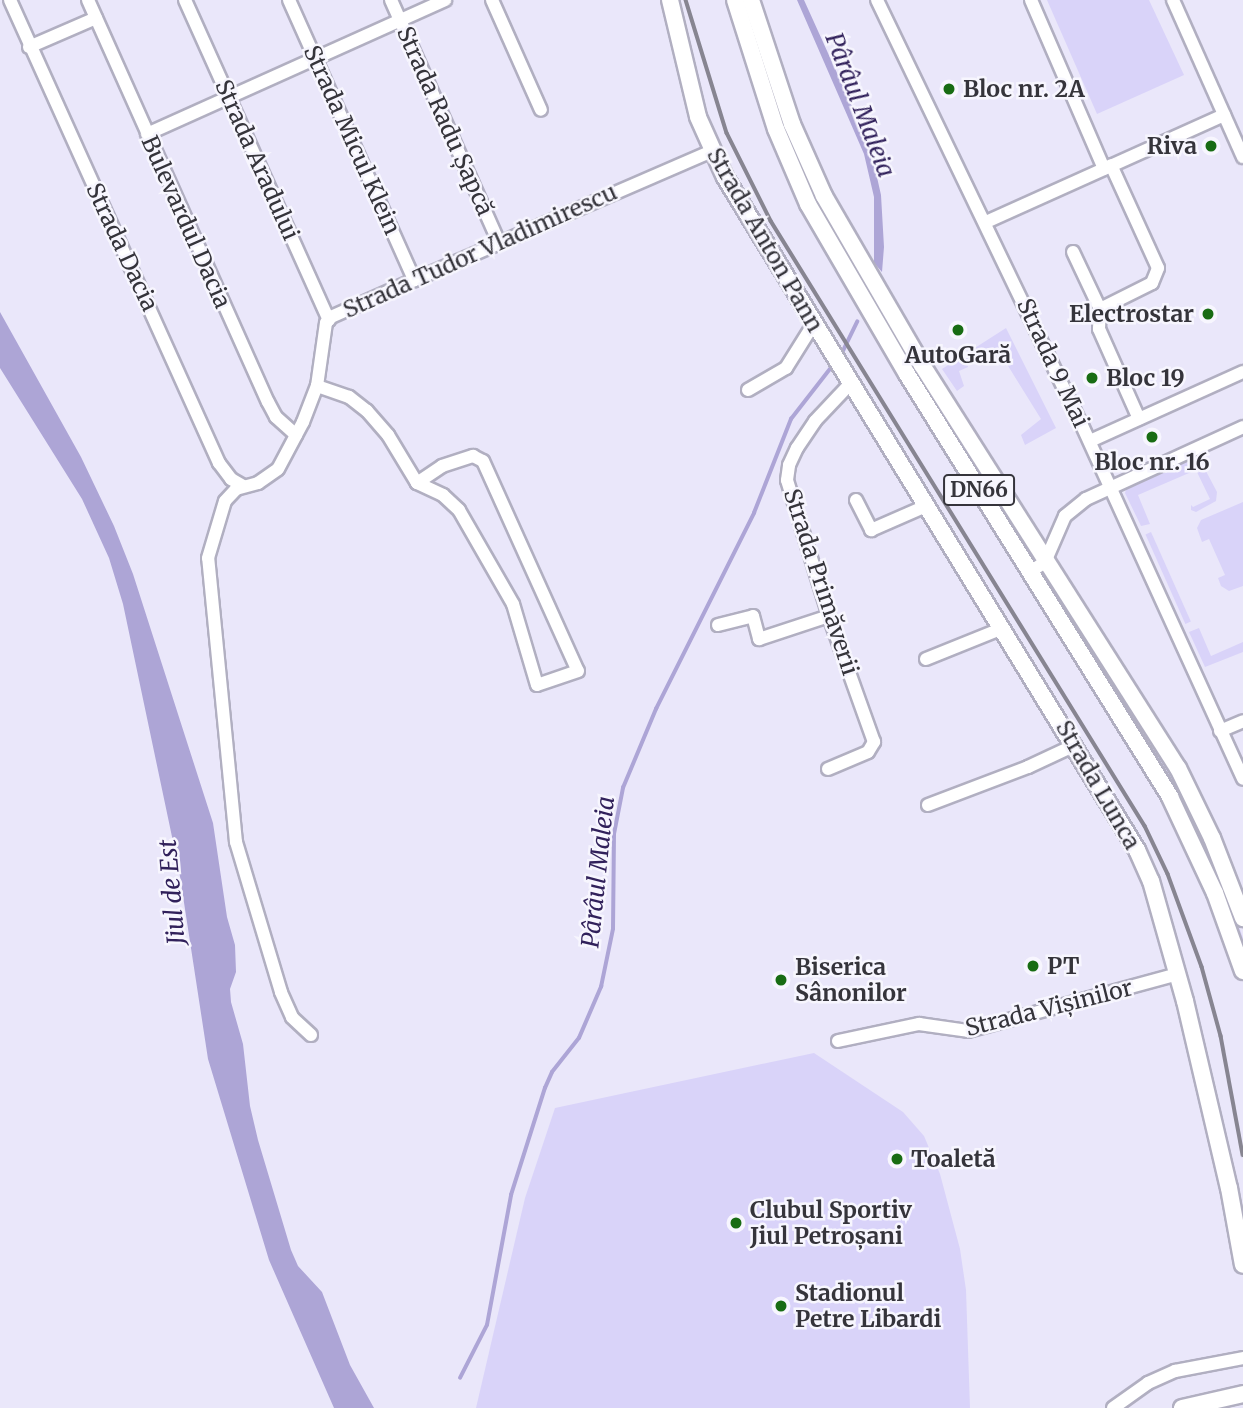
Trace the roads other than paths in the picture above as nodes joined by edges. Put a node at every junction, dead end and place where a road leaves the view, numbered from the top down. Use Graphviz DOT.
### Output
graph roads {
  1 [pos="10,0"];
  2 [pos="88,0"];
  3 [pos="185,0"];
  4 [pos="289,0"];
  5 [pos="391,0"];
  6 [pos="445,0"];
  7 [pos="492,0"];
  8 [pos="670,0"];
  9 [pos="735,0"];
  10 [pos="751,0"];
  11 [pos="877,0"];
  12 [pos="1031,0"];
  13 [pos="1173,0"];
  14 [pos="96,18"];
  15 [pos="400,20"];
  16 [pos="29,47"];
  17 [pos="316,58"];
  18 [pos="228,97"];
  19 [pos="541,110"];
  20 [pos="1224,115"];
  21 [pos="147,134"];
  22 [pos="712,151"];
  23 [pos="1243,158"];
  24 [pos="1107,167"];
  25 [pos="986,222"];
  26 [pos="499,243"];
  27 [pos="1073,252"];
  28 [pos="414,280"];
  29 [pos="1100,309"];
  30 [pos="893,317"];
  31 [pos="329,320"];
  32 [pos="813,325"];
  33 [pos="878,326"];
  34 [pos="836,362"];
  35 [pos="922,365"];
  36 [pos="1243,372"];
  37 [pos="907,374"];
  38 [pos="850,384"];
  39 [pos="317,386"];
  40 [pos="748,390"];
  41 [pos="948,406"];
  42 [pos="932,415"];
  43 [pos="1139,419"];
  44 [pos="1243,427"];
  45 [pos="296,435"];
  46 [pos="1090,441"];
  47 [pos="977,453"];
  48 [pos="962,463"];
  49 [pos="417,482"];
  50 [pos="243,486"];
  51 [pos="1111,488"];
  52 [pos="856,500"];
  53 [pos="926,506"];
  54 [pos="1045,562"];
  55 [pos="1030,572"];
  56 [pos="829,616"];
  57 [pos="718,625"];
  58 [pos="1003,628"];
  59 [pos="926,659"];
  60 [pos="1243,721"];
  61 [pos="1220,731"];
  62 [pos="1075,745"];
  63 [pos="828,769"];
  64 [pos="1243,779"];
  65 [pos="928,804"];
  66 [pos="1243,918"];
  67 [pos="1243,971"];
  68 [pos="1178,974"];
  69 [pos="311,1035"];
  70 [pos="838,1041"];
  71 [pos="1243,1265"];
  72 [pos="1243,1358"];
  73 [pos="1242,1394"];
  74 [pos="1113,1408"];
  75 [pos="1182,1408"];
  1 -- 16 [label="street, Strada Dacia"];
  2 -- 14 [label="street, Bulevardul Dacia"];
  3 -- 18 [label="street, Strada Aradului"];
  4 -- 17 [label="street, Strada Micul Klein"];
  5 -- 15 [label="street, Strada Radu Șapcă"];
  6 -- 15 [label="street"];
  7 -- 19 [label="street"];
  8 -- 22 [label="main road, Strada Anton Pann"];
  9 -- 33 [label="main road, DN66"];
  10 -- 30 [label="main road, DN66"];
  11 -- 25 [label="street, Strada 9 Mai"];
  12 -- 24 [label="street"];
  13 -- 20 [label="street"];
  14 -- 16 [label="street"];
  14 -- 21 [label="street, Bulevardul Dacia"];
  15 -- 17 [label="street"];
  15 -- 26 [label="street, Strada Radu Șapcă"];
  16 -- 50 [label="street, Strada Dacia"];
  17 -- 18 [label="street"];
  17 -- 28 [label="street, Strada Micul Klein"];
  18 -- 21 [label="street"];
  18 -- 31 [label="street, Strada Aradului"];
  20 -- 23 [label="street"];
  20 -- 24 [label="street"];
  21 -- 45 [label="street, Bulevardul Dacia"];
  22 -- 26 [label="street, Strada Tudor Vladimirescu"];
  22 -- 32 [label="main road, Strada Anton Pann"];
  24 -- 25 [label="street"];
  24 -- 29 [label="street"];
  25 -- 46 [label="street, Strada 9 Mai"];
  26 -- 28 [label="street, Strada Tudor Vladimirescu"];
  27 -- 29 [label="street"];
  28 -- 31 [label="street, Strada Tudor Vladimirescu"];
  29 -- 43 [label="street"];
  30 -- 33 [label="main road"];
  30 -- 35 [label="main road, DN66"];
  31 -- 39 [label="street, Strada Tudor Vladimirescu"];
  32 -- 34 [label="main road, Strada Anton Pann"];
  32 -- 40 [label="street"];
  33 -- 37 [label="main road, DN66"];
  34 -- 38 [label="main road, Strada Lunca"];
  35 -- 37 [label="main road"];
  35 -- 41 [label="main road, DN66"];
  36 -- 43 [label="street"];
  37 -- 42 [label="main road, DN66"];
  38 -- 53 [label="main road, Strada Lunca"];
  38 -- 56 [label="street, Strada Primăverii"];
  39 -- 45 [label="street, Strada Tudor Vladimirescu"];
  39 -- 49 [label="street"];
  41 -- 42 [label="main road"];
  41 -- 47 [label="main road, DN66"];
  42 -- 48 [label="main road, DN66"];
  43 -- 46 [label="street"];
  44 -- 51 [label="street"];
  45 -- 50 [label="street, Strada Tudor Vladimirescu"];
  46 -- 51 [label="street, Strada 9 Mai"];
  47 -- 48 [label="main road"];
  47 -- 54 [label="main road, DN66"];
  48 -- 55 [label="main road, DN66"];
  49 -- 49 [label="street"];
  50 -- 69 [label="street"];
  51 -- 54 [label="street"];
  51 -- 61 [label="street, Strada 9 Mai"];
  52 -- 53 [label="street"];
  53 -- 58 [label="main road, Strada Lunca"];
  54 -- 55 [label="street"];
  54 -- 66 [label="main road, DN66"];
  55 -- 67 [label="main road, DN66"];
  56 -- 57 [label="street"];
  56 -- 63 [label="street, Strada Primăverii"];
  58 -- 59 [label="street"];
  58 -- 62 [label="main road, Strada Lunca"];
  60 -- 61 [label="street"];
  61 -- 64 [label="street, Strada 9 Mai"];
  62 -- 65 [label="street"];
  62 -- 68 [label="main road, Strada Lunca"];
  68 -- 70 [label="street, Strada Vișinilor"];
  68 -- 71 [label="main road, Strada Lunca"];
  72 -- 74 [label="street"];
  73 -- 75 [label="main road"];
}
